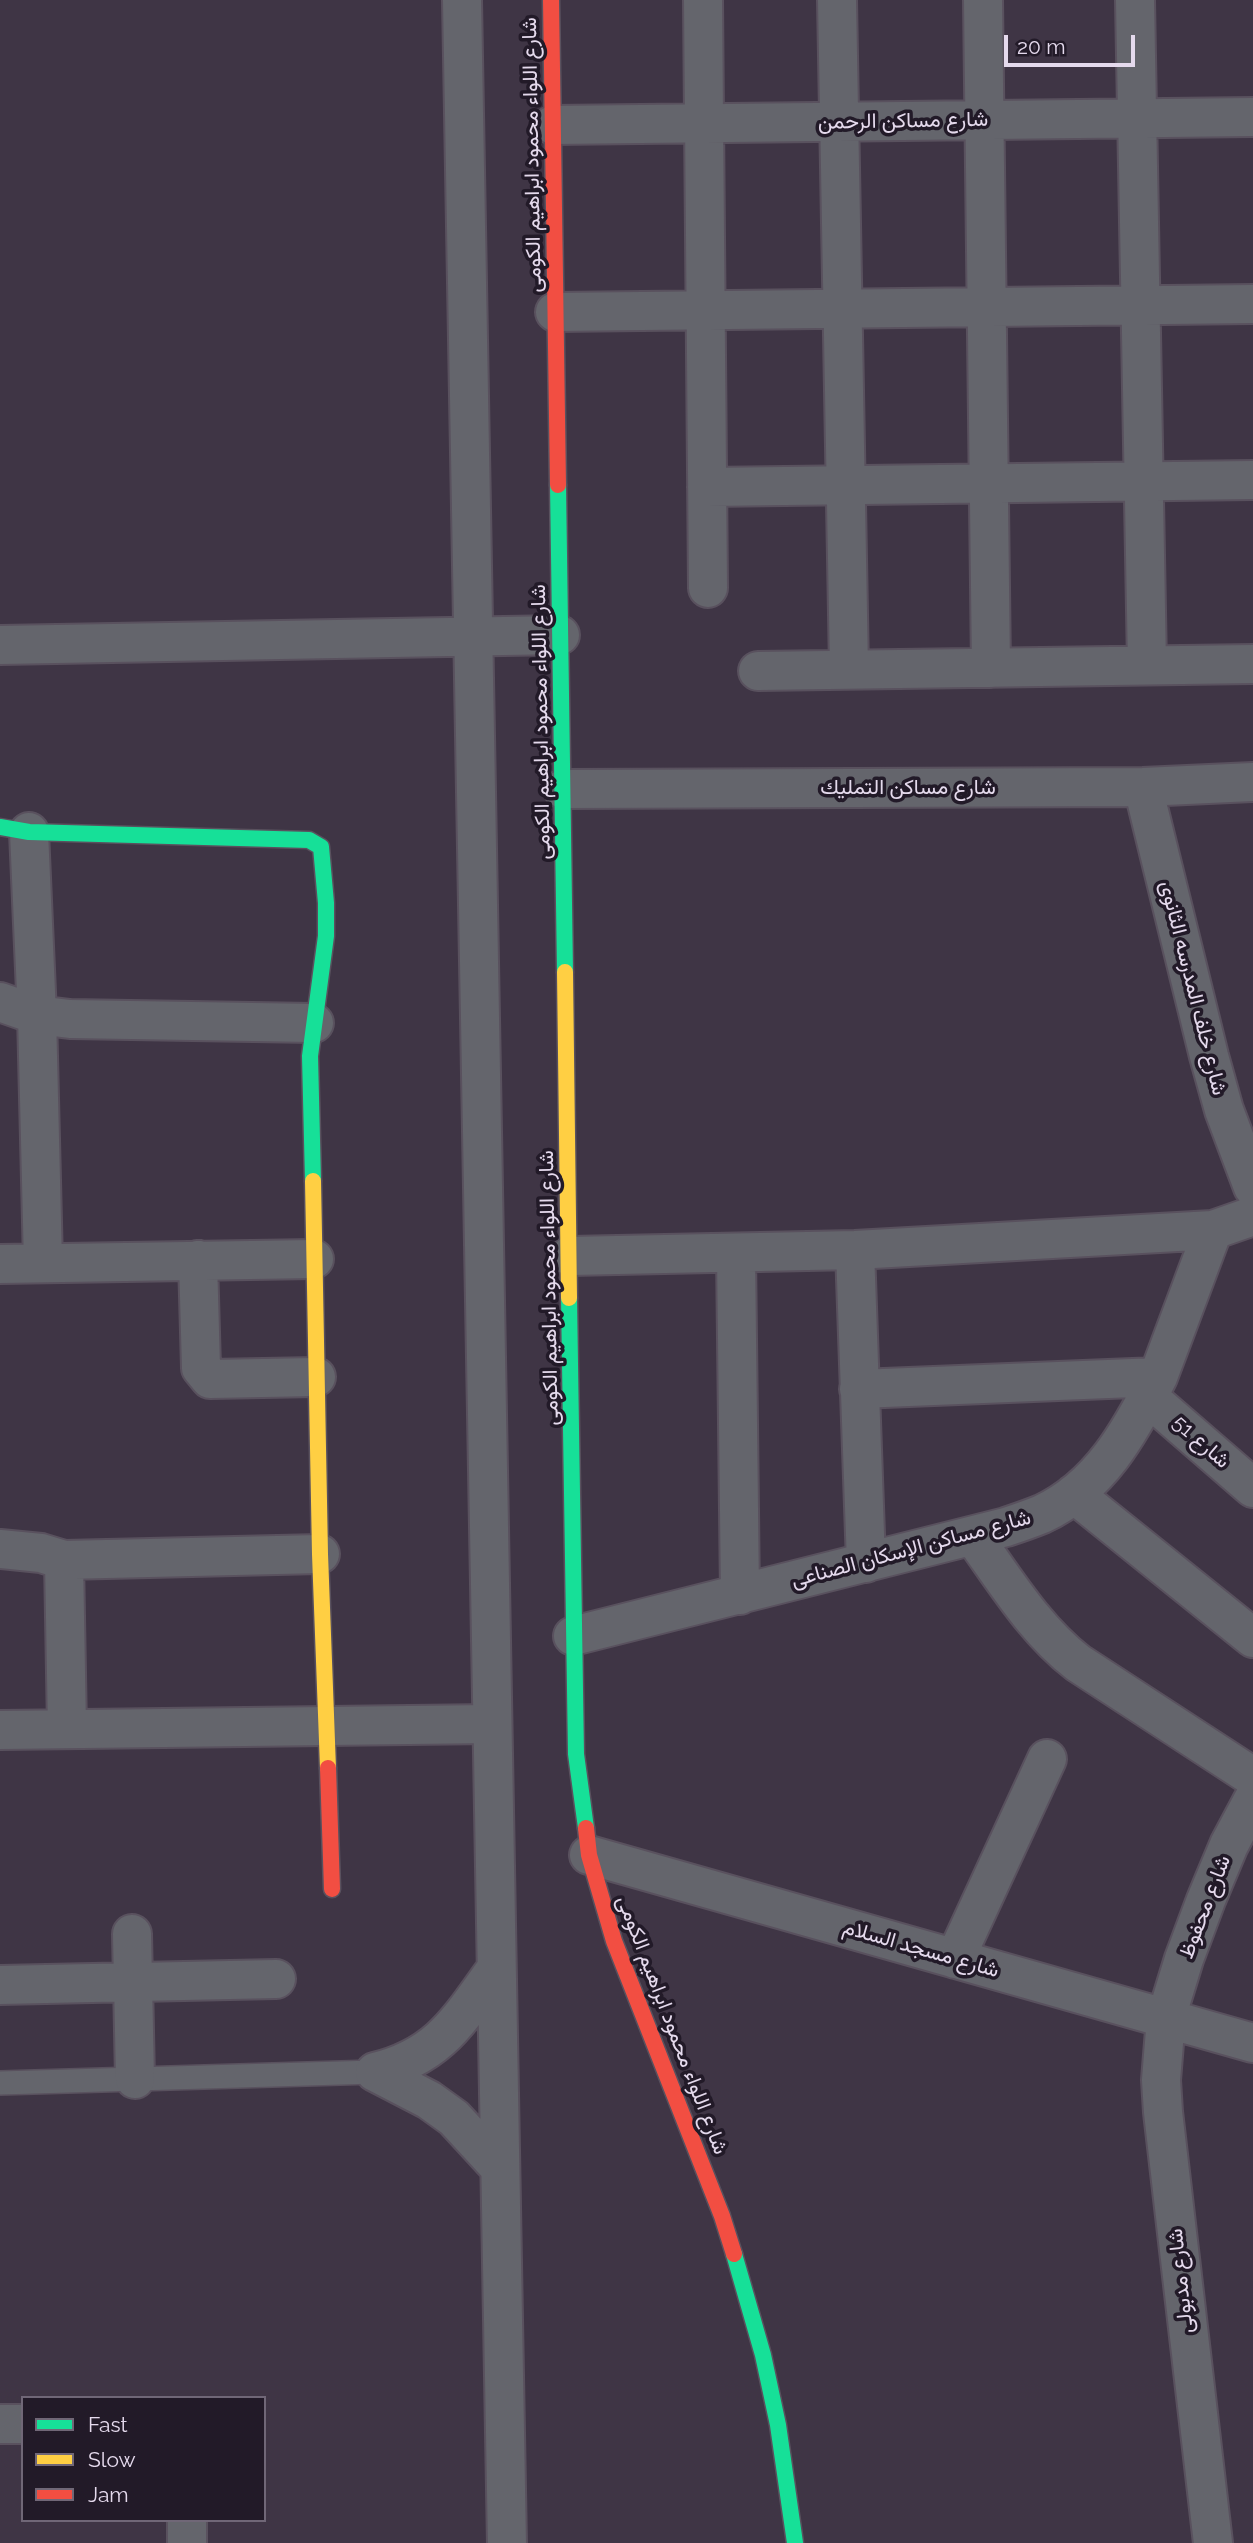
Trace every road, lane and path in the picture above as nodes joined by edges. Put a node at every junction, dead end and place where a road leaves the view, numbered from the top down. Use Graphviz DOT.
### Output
graph roads {
  1 [pos="462,0"];
  2 [pos="551,0"];
  3 [pos="703,0"];
  4 [pos="837,0"];
  5 [pos="983,0"];
  6 [pos="1135,0"];
  7 [pos="1253,117"];
  8 [pos="1137,118"];
  9 [pos="985,120"];
  10 [pos="839,122"];
  11 [pos="705,124"];
  12 [pos="553,125"];
  13 [pos="1253,303"];
  14 [pos="1140,305"];
  15 [pos="987,307"];
  16 [pos="843,308"];
  17 [pos="706,310"];
  18 [pos="555,312"];
  19 [pos="1253,480"];
  20 [pos="1144,481"];
  21 [pos="989,483"];
  22 [pos="846,485"];
  23 [pos="707,487"];
  24 [pos="708,588"];
  25 [pos="561,635"];
  26 [pos="473,636"];
  27 [pos="0,645"];
  28 [pos="1253,664"];
  29 [pos="1147,665"];
  30 [pos="991,668"];
  31 [pos="849,669"];
  32 [pos="758,671"];
  33 [pos="1253,782"];
  34 [pos="1143,787"];
  35 [pos="563,789"];
  36 [pos="14,829"];
  37 [pos="0,1002"];
  38 [pos="37,1015"];
  39 [pos="314,1023"];
  40 [pos="1253,1186"];
  41 [pos="1253,1216"];
  42 [pos="1213,1230"];
  43 [pos="855,1250"];
  44 [pos="736,1253"];
  45 [pos="570,1256"];
  46 [pos="314,1259"];
  47 [pos="198,1260"];
  48 [pos="43,1263"];
  49 [pos="0,1264"];
  50 [pos="316,1377"];
  51 [pos="1153,1387"];
  52 [pos="859,1389"];
  53 [pos="1253,1488"];
  54 [pos="1074,1494"];
  55 [pos="973,1536"];
  56 [pos="0,1549"];
  57 [pos="320,1554"];
  58 [pos="64,1560"];
  59 [pos="866,1563"];
  60 [pos="740,1595"];
  61 [pos="573,1636"];
  62 [pos="1253,1637"];
  63 [pos="491,1724"];
  64 [pos="326,1726"];
  65 [pos="67,1729"];
  66 [pos="0,1730"];
  67 [pos="1047,1759"];
  68 [pos="1253,1777"];
  69 [pos="1253,1800"];
  70 [pos="589,1855"];
  71 [pos="332,1889"];
  72 [pos="132,1934"];
  73 [pos="955,1959"];
  74 [pos="496,1969"];
  75 [pos="276,1979"];
  76 [pos="133,1982"];
  77 [pos="0,1984"];
  78 [pos="1166,2018"];
  79 [pos="1253,2043"];
  80 [pos="375,2072"];
  81 [pos="135,2079"];
  82 [pos="0,2083"];
  83 [pos="499,2167"];
  84 [pos="0,2424"];
  85 [pos="21,2424"];
  86 [pos="187,2522"];
  87 [pos="187,2543"];
  88 [pos="507,2543"];
  89 [pos="795,2543"];
  90 [pos="1213,2543"];
  1 -- 26 [label="street"];
  2 -- 12 [label="street, شارع اللواء محمود ابراهيم الكومى"];
  3 -- 11 [label="street"];
  4 -- 10 [label="street"];
  5 -- 9 [label="street"];
  6 -- 8 [label="street"];
  7 -- 8 [label="street, شارع مساكن الرحمن"];
  8 -- 9 [label="street, شارع مساكن الرحمن"];
  8 -- 14 [label="street"];
  9 -- 10 [label="street, شارع مساكن الرحمن"];
  9 -- 15 [label="street"];
  10 -- 11 [label="street, شارع مساكن الرحمن"];
  10 -- 16 [label="street"];
  11 -- 12 [label="street, شارع مساكن الرحمن"];
  11 -- 17 [label="street"];
  12 -- 18 [label="street, شارع اللواء محمود ابراهيم الكومى"];
  13 -- 14 [label="street"];
  14 -- 15 [label="street"];
  14 -- 20 [label="street"];
  15 -- 16 [label="street"];
  15 -- 21 [label="street"];
  16 -- 17 [label="street"];
  16 -- 22 [label="street"];
  17 -- 18 [label="street"];
  17 -- 23 [label="street"];
  18 -- 25 [label="street, شارع اللواء محمود ابراهيم الكومى"];
  19 -- 20 [label="street"];
  20 -- 21 [label="street"];
  20 -- 29 [label="street"];
  21 -- 22 [label="street"];
  21 -- 30 [label="street"];
  22 -- 23 [label="street"];
  22 -- 31 [label="street"];
  23 -- 24 [label="street"];
  25 -- 26 [label="street"];
  25 -- 35 [label="street, شارع اللواء محمود ابراهيم الكومى"];
  26 -- 27 [label="street"];
  26 -- 63 [label="street"];
  28 -- 29 [label="street"];
  29 -- 30 [label="street"];
  30 -- 31 [label="street"];
  31 -- 32 [label="street"];
  33 -- 34 [label="street, شارع مساكن التمليك"];
  34 -- 35 [label="street, شارع مساكن التمليك"];
  34 -- 40 [label="street, شارع خلف المدرسه الثانوى"];
  35 -- 45 [label="street, شارع اللواء محمود ابراهيم الكومى"];
  36 -- 38 [label="street"];
  36 -- 39 [label="street"];
  37 -- 38 [label="street"];
  38 -- 39 [label="street"];
  38 -- 48 [label="street"];
  39 -- 46 [label="street"];
  41 -- 42 [label="street"];
  42 -- 43 [label="street"];
  42 -- 51 [label="street, شارع مساكن الإسكان الصناعى"];
  43 -- 44 [label="street"];
  43 -- 52 [label="street"];
  44 -- 45 [label="street"];
  44 -- 60 [label="street"];
  45 -- 61 [label="street, شارع اللواء محمود ابراهيم الكومى"];
  46 -- 47 [label="street"];
  46 -- 50 [label="street"];
  47 -- 48 [label="street"];
  47 -- 50 [label="street"];
  48 -- 49 [label="street"];
  50 -- 57 [label="street"];
  51 -- 52 [label="street"];
  51 -- 53 [label="street, شارع 51"];
  51 -- 54 [label="street, شارع مساكن الإسكان الصناعى"];
  52 -- 59 [label="street"];
  54 -- 55 [label="street, شارع مساكن الإسكان الصناعى"];
  54 -- 62 [label="street"];
  55 -- 59 [label="street, شارع مساكن الإسكان الصناعى"];
  55 -- 68 [label="street"];
  56 -- 58 [label="street"];
  57 -- 58 [label="street"];
  57 -- 64 [label="street"];
  58 -- 65 [label="street"];
  59 -- 60 [label="street, شارع مساكن الإسكان الصناعى"];
  60 -- 61 [label="street, شارع مساكن الإسكان الصناعى"];
  61 -- 70 [label="street, شارع اللواء محمود ابراهيم الكومى"];
  63 -- 64 [label="street"];
  63 -- 74 [label="street"];
  64 -- 65 [label="street"];
  64 -- 71 [label="street"];
  65 -- 66 [label="street"];
  67 -- 73 [label="street"];
  69 -- 78 [label="street, شارع محفوظ"];
  70 -- 73 [label="street, شارع مسجد السلام"];
  70 -- 89 [label="street, شارع اللواء محمود ابراهيم الكومى"];
  72 -- 76 [label="street"];
  73 -- 78 [label="street, شارع مسجد السلام"];
  74 -- 80 [label="street"];
  74 -- 83 [label="street"];
  75 -- 76 [label="street"];
  76 -- 77 [label="street"];
  76 -- 81 [label="street"];
  78 -- 79 [label="street, شارع مسجد السلام"];
  78 -- 90 [label="street, شارع مدبولى"];
  80 -- 81 [label="lane"];
  80 -- 83 [label="street"];
  81 -- 82 [label="lane"];
  83 -- 88 [label="street"];
  84 -- 85 [label="street"];
  86 -- 87 [label="street"];
}
